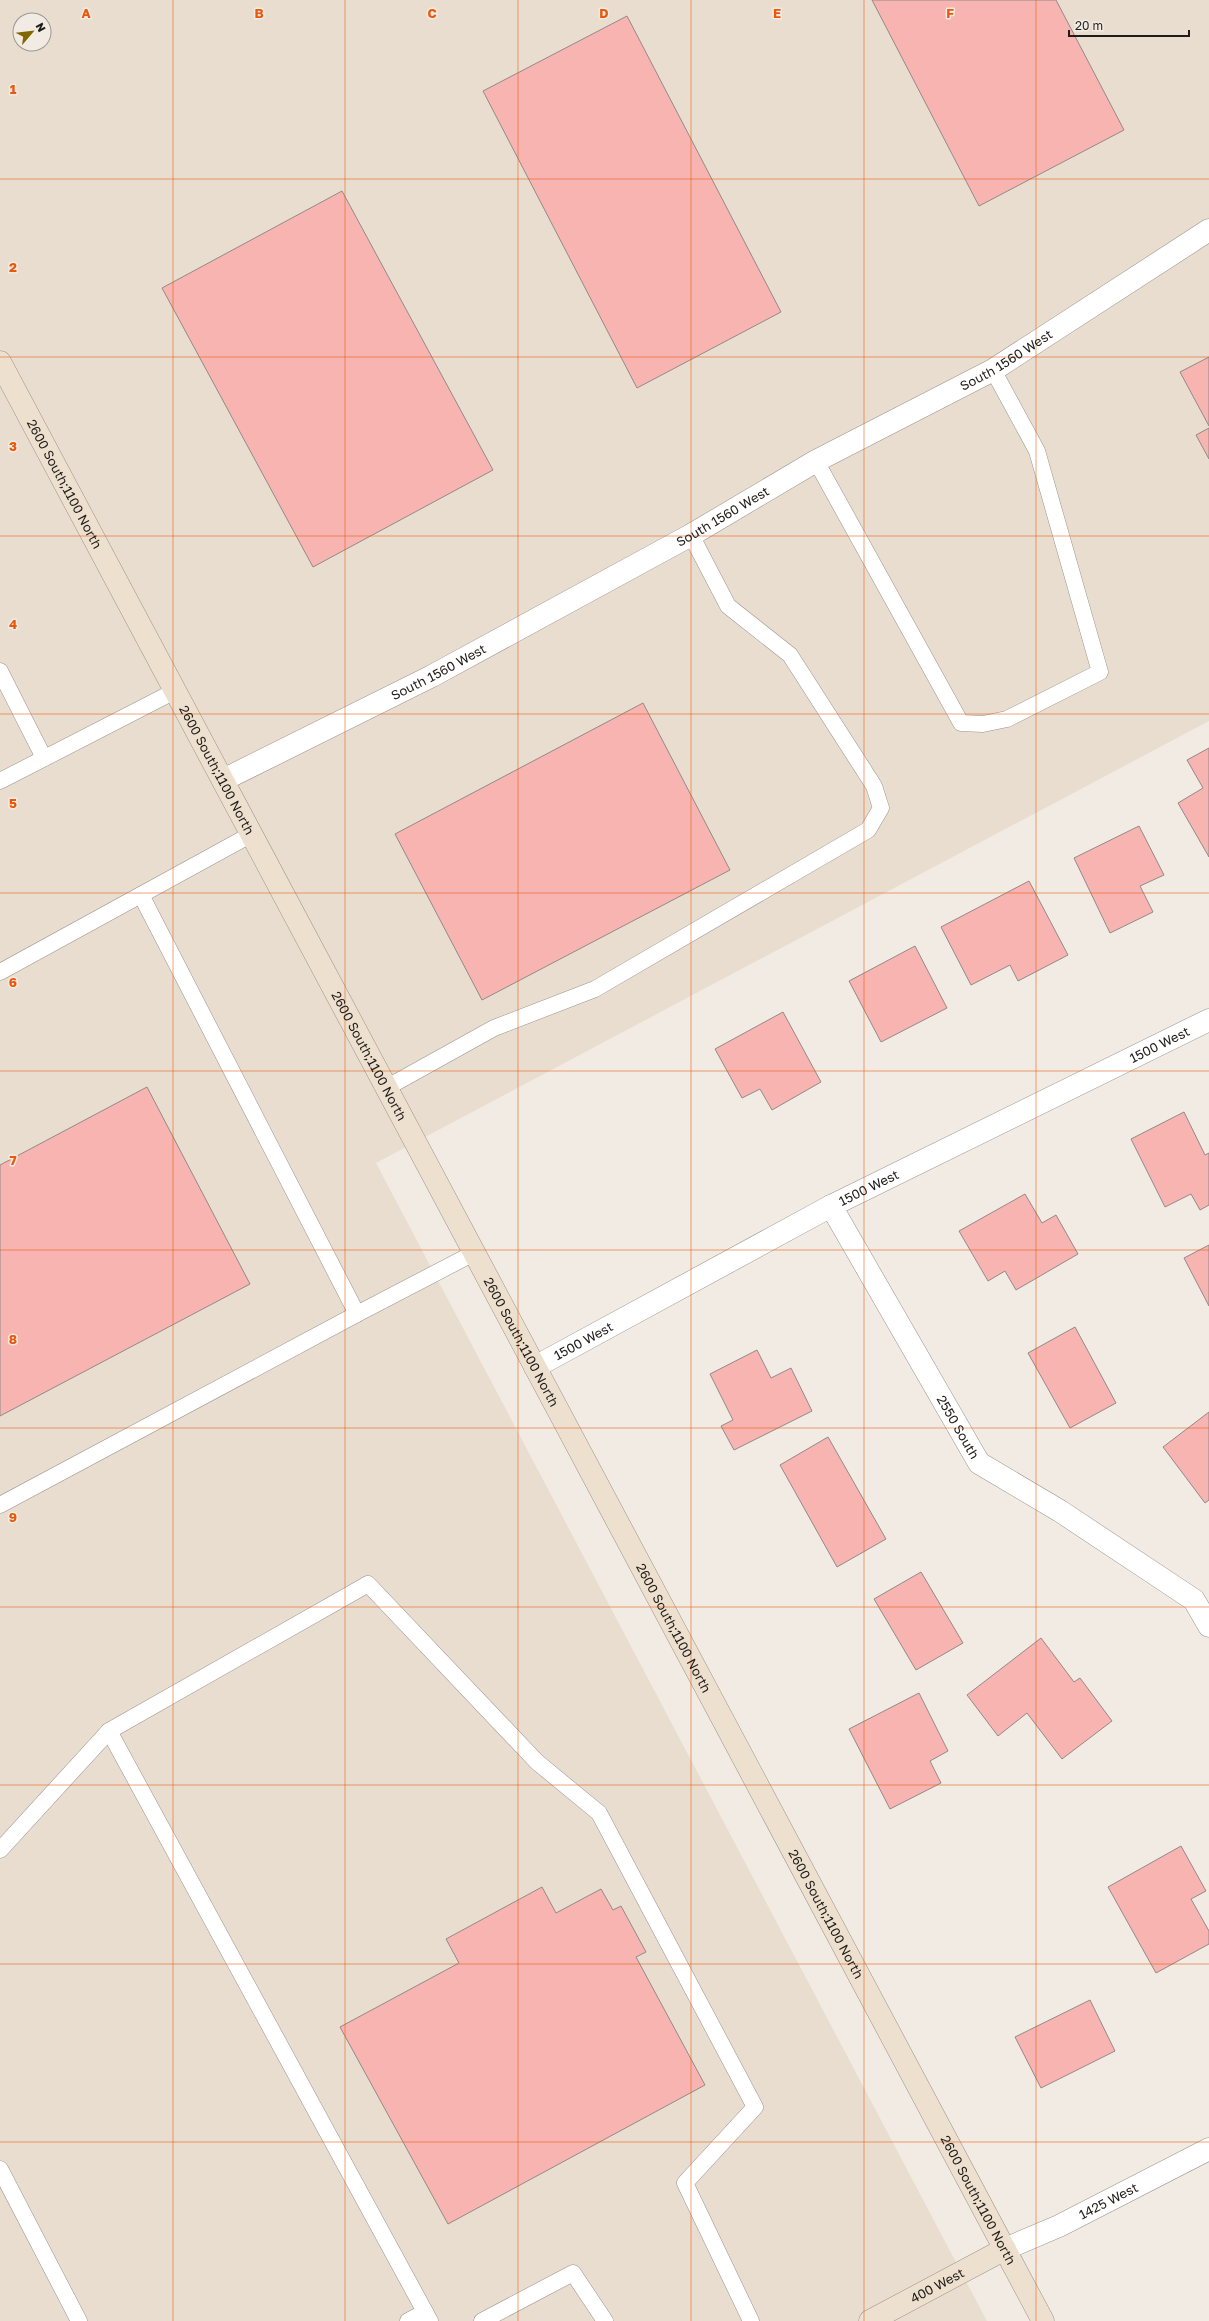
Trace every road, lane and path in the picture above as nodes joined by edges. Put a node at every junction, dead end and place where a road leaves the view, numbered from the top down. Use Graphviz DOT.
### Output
graph roads {
  1 [pos="1209,230"];
  2 [pos="0,362"];
  3 [pos="992,370"];
  4 [pos="816,461"];
  5 [pos="691,535"];
  6 [pos="0,671"];
  7 [pos="175,691"];
  8 [pos="44,758"];
  9 [pos="223,780"];
  10 [pos="0,781"];
  11 [pos="252,834"];
  12 [pos="141,895"];
  13 [pos="0,972"];
  14 [pos="1209,1020"];
  15 [pos="386,1088"];
  16 [pos="831,1206"];
  17 [pos="474,1253"];
  18 [pos="357,1314"];
  19 [pos="535,1366"];
  20 [pos="0,1505"];
  21 [pos="1209,1626"];
  22 [pos="108,1731"];
  23 [pos="0,1850"];
  24 [pos="1209,2149"];
  25 [pos="0,2169"];
  26 [pos="1005,2249"];
  27 [pos="428,2317"];
  28 [pos="79,2321"];
  29 [pos="408,2321"];
  30 [pos="482,2321"];
  31 [pos="606,2321"];
  32 [pos="751,2321"];
  33 [pos="870,2321"];
  34 [pos="1043,2321"];
  1 -- 3 [label="street, South 1560 West"];
  2 -- 7 [label="main road, 2600 South;1100 North"];
  3 -- 4 [label="street, South 1560 West"];
  3 -- 4 [label="lane"];
  4 -- 5 [label="street, South 1560 West"];
  5 -- 9 [label="street, South 1560 West"];
  5 -- 15 [label="lane"];
  6 -- 8 [label="lane"];
  7 -- 8 [label="lane"];
  7 -- 9 [label="main road, 2600 South;1100 North"];
  8 -- 10 [label="lane"];
  9 -- 11 [label="main road, 2600 South;1100 North"];
  11 -- 12 [label="lane"];
  11 -- 15 [label="main road, 2600 South;1100 North"];
  12 -- 13 [label="lane"];
  12 -- 18 [label="lane"];
  14 -- 16 [label="street, 1500 West"];
  15 -- 17 [label="main road, 2600 South;1100 North"];
  16 -- 19 [label="street, 1500 West"];
  16 -- 21 [label="street, 2550 South"];
  17 -- 18 [label="lane"];
  17 -- 19 [label="main road, 2600 South;1100 North"];
  18 -- 20 [label="lane"];
  19 -- 26 [label="main road, 2600 South;1100 North"];
  22 -- 23 [label="lane"];
  22 -- 27 [label="lane"];
  22 -- 32 [label="lane"];
  24 -- 26 [label="street, 1425 West"];
  25 -- 28 [label="lane"];
  26 -- 33 [label="main road, 400 West"];
  26 -- 34 [label="main road, 2600 South;1100 North"];
  27 -- 29 [label="lane"];
  30 -- 31 [label="lane"];
}
